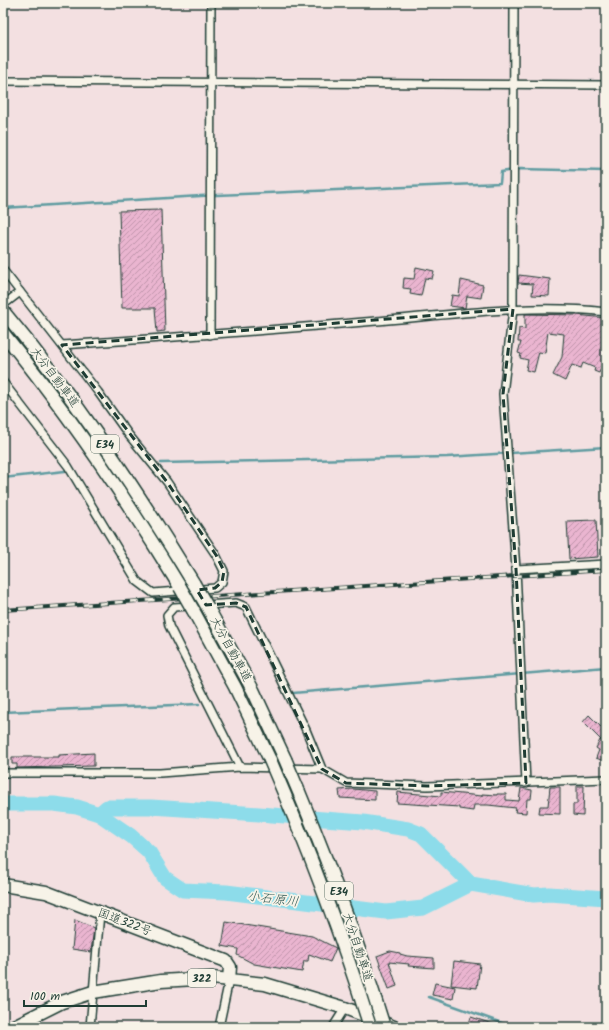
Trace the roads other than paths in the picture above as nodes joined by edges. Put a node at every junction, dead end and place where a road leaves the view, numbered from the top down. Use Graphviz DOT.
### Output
graph roads {
  1 [pos="211,3"];
  2 [pos="514,3"];
  3 [pos="3,81"];
  4 [pos="211,84"];
  5 [pos="514,84"];
  6 [pos="606,85"];
  7 [pos="3,270"];
  8 [pos="20,292"];
  9 [pos="5,307"];
  10 [pos="513,309"];
  11 [pos="606,312"];
  12 [pos="3,333"];
  13 [pos="210,336"];
  14 [pos="62,345"];
  15 [pos="3,382"];
  16 [pos="606,564"];
  17 [pos="516,569"];
  18 [pos="240,767"];
  19 [pos="322,769"];
  20 [pos="3,773"];
  21 [pos="606,779"];
  22 [pos="526,783"];
  23 [pos="3,885"];
  24 [pos="100,913"];
  25 [pos="229,980"];
  26 [pos="93,992"];
  27 [pos="345,1008"];
  28 [pos="12,1027"];
  29 [pos="90,1027"];
  30 [pos="219,1027"];
  31 [pos="333,1027"];
  32 [pos="370,1027"];
  33 [pos="384,1027"];
  34 [pos="394,1027"];
  1 -- 4 [label="street"];
  2 -- 5 [label="street"];
  3 -- 4 [label="street"];
  4 -- 5 [label="street"];
  4 -- 13 [label="street"];
  5 -- 6 [label="street"];
  5 -- 10 [label="street"];
  7 -- 8 [label="street"];
  8 -- 9 [label="street"];
  8 -- 14 [label="street"];
  9 -- 33 [label="highway, 大分自動車道 / E34, bridge"];
  10 -- 11 [label="street"];
  10 -- 13 [label="street"];
  10 -- 17 [label="street"];
  12 -- 32 [label="highway, 大分自動車道 / E34, bridge"];
  13 -- 14 [label="street"];
  14 -- 15 [label="street"];
  16 -- 17 [label="street"];
  17 -- 22 [label="street"];
  18 -- 19 [label="street"];
  18 -- 19 [label="street"];
  18 -- 20 [label="street"];
  19 -- 22 [label="street"];
  21 -- 22 [label="street"];
  23 -- 24 [label="highway, 国道322号 / 322"];
  24 -- 25 [label="highway, 国道322号 / 322"];
  24 -- 26 [label="street"];
  25 -- 26 [label="highway, 322"];
  25 -- 27 [label="highway, 322"];
  25 -- 30 [label="street"];
  26 -- 28 [label="highway, 322"];
  26 -- 29 [label="street"];
  27 -- 31 [label="street"];
  27 -- 34 [label="highway, 322"];
}
